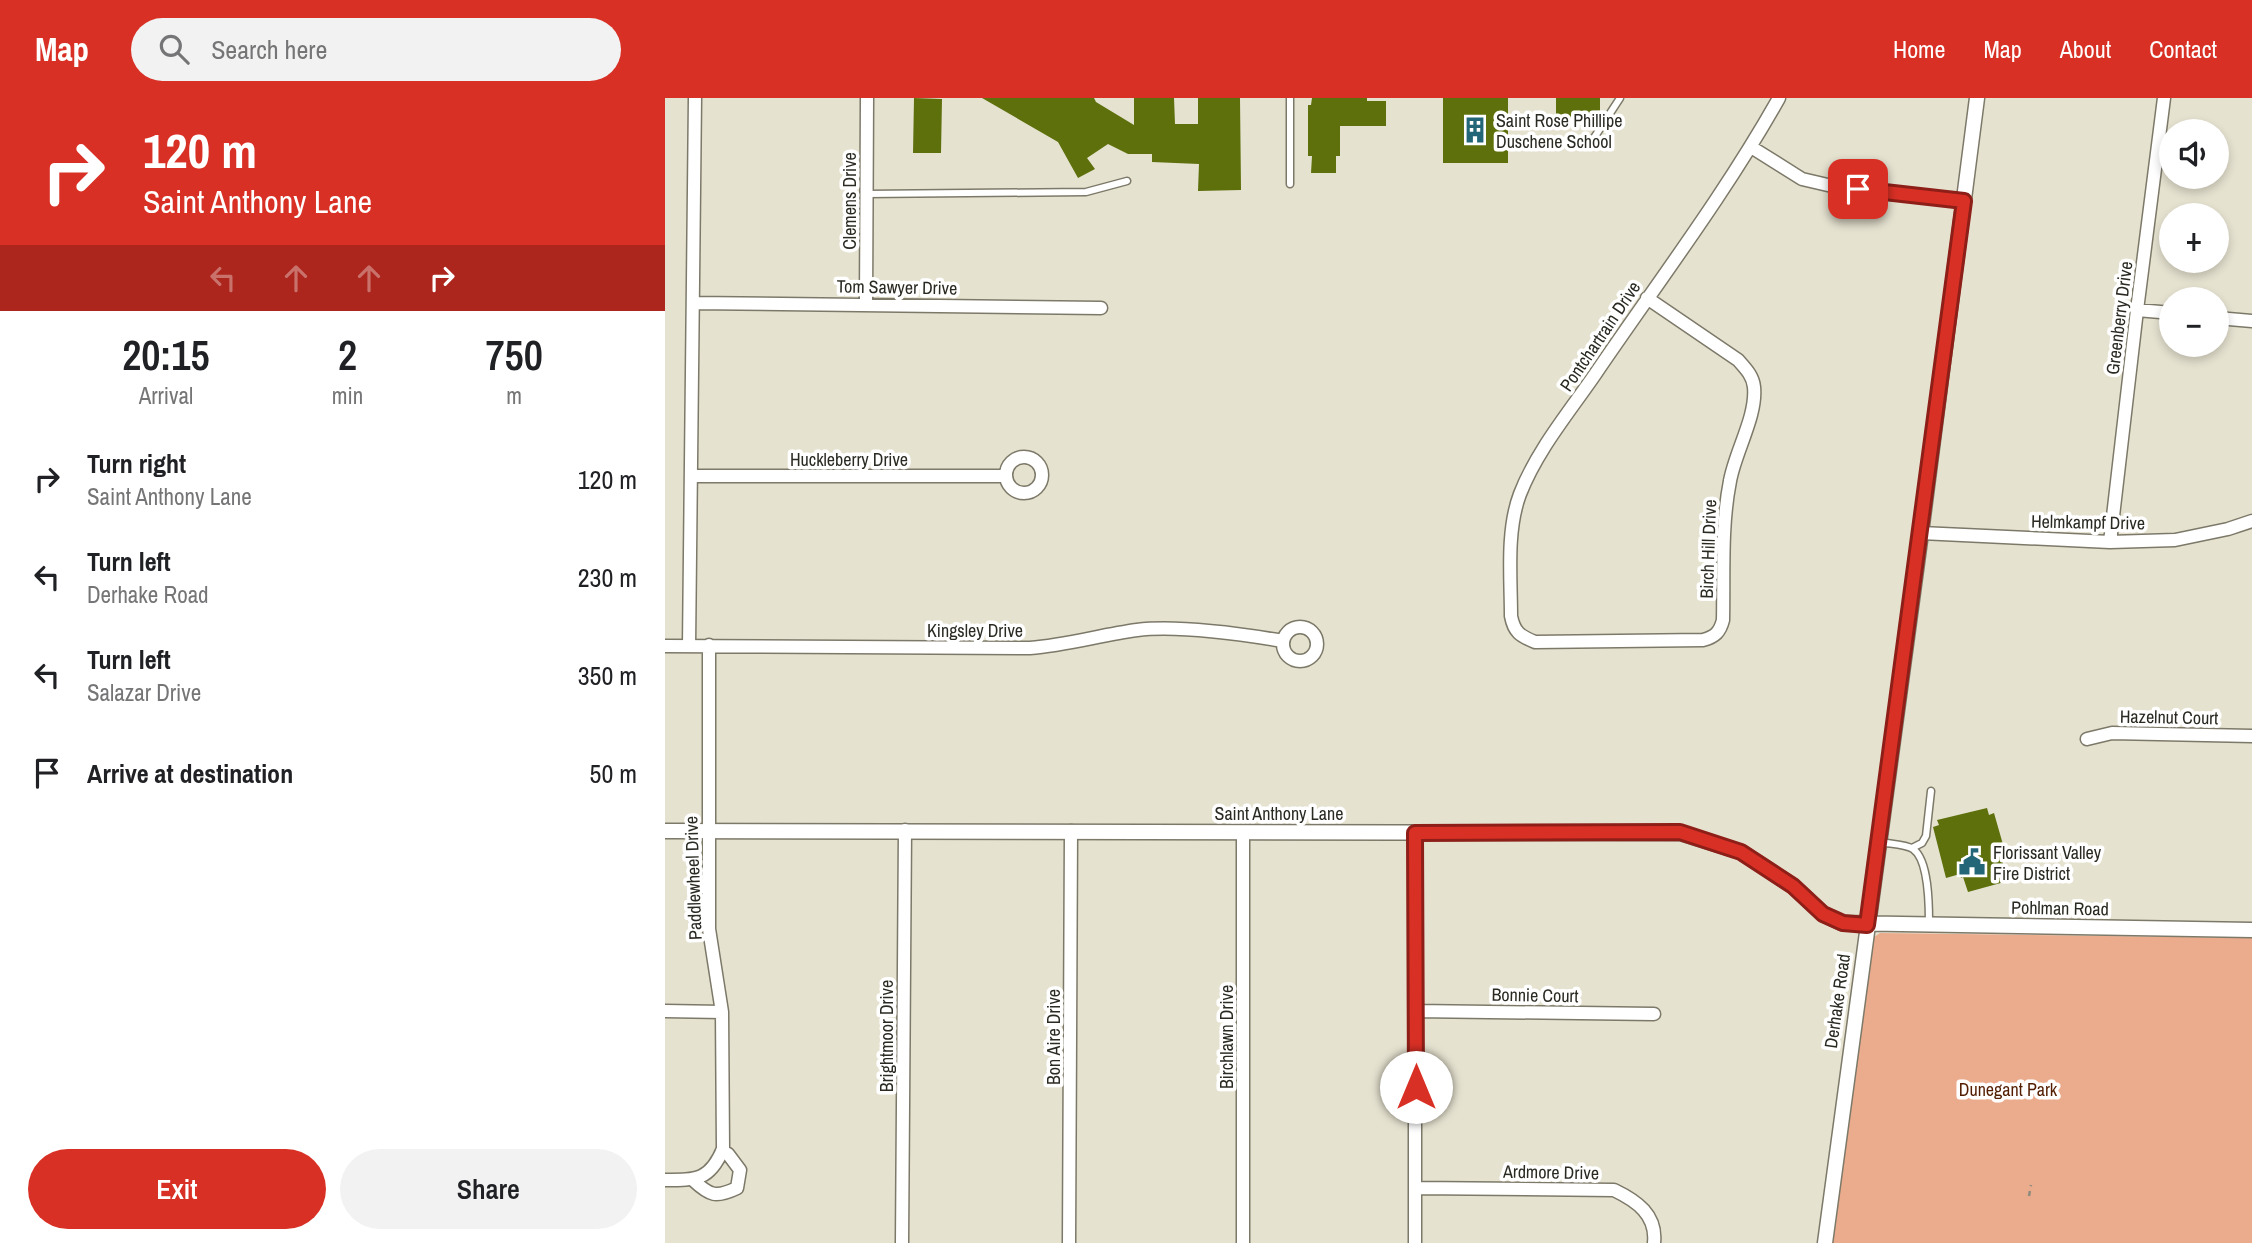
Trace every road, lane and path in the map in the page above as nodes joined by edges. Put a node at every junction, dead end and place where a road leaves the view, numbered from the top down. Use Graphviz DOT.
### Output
graph roads {
  1 [pos="695,98"];
  2 [pos="867,98"];
  3 [pos="1290,98"];
  4 [pos="1620,98"];
  5 [pos="1779,98"];
  6 [pos="1977,98"];
  7 [pos="2164,98"];
  8 [pos="1590,144"];
  9 [pos="1751,146"];
  10 [pos="1127,181"];
  11 [pos="1290,184"];
  12 [pos="866,194"];
  13 [pos="1964,201"];
  14 [pos="1647,298"];
  15 [pos="693,303"];
  16 [pos="866,304"];
  17 [pos="1101,308"];
  18 [pos="2137,310"];
  19 [pos="2159,312"];
  20 [pos="2229,319"];
  21 [pos="2252,321"];
  22 [pos="692,476"];
  23 [pos="1006,476"];
  24 [pos="2252,521"];
  25 [pos="1921,533"];
  26 [pos="2110,542"];
  27 [pos="1511,616"];
  28 [pos="1283,641"];
  29 [pos="709,645"];
  30 [pos="665,646"];
  31 [pos="689,646"];
  32 [pos="2252,736"];
  33 [pos="2087,739"];
  34 [pos="1931,790"];
  35 [pos="905,830"];
  36 [pos="665,831"];
  37 [pos="708,831"];
  38 [pos="1071,831"];
  39 [pos="1244,832"];
  40 [pos="1415,833"];
  41 [pos="1878,842"];
  42 [pos="1912,848"];
  43 [pos="1867,925"];
  44 [pos="1929,925"];
  45 [pos="2252,930"];
  46 [pos="665,1011"];
  47 [pos="1416,1011"];
  48 [pos="722,1012"];
  49 [pos="1654,1014"];
  50 [pos="722,1151"];
  51 [pos="665,1180"];
  52 [pos="693,1180"];
  53 [pos="2031,1185"];
  54 [pos="1415,1188"];
  55 [pos="2029,1196"];
  56 [pos="902,1243"];
  57 [pos="1069,1243"];
  58 [pos="1243,1243"];
  59 [pos="1415,1243"];
  60 [pos="1654,1243"];
  61 [pos="1825,1243"];
  1 -- 15 [label="street"];
  2 -- 12 [label="street, Clemens Drive"];
  3 -- 11 [label="lane"];
  4 -- 8 [label="lane"];
  5 -- 9 [label="street, Pontchartrain Drive"];
  6 -- 13 [label="street, Derhake Road"];
  7 -- 18 [label="street, Greenberry Drive"];
  9 -- 13 [label="street"];
  9 -- 14 [label="street, Pontchartrain Drive"];
  10 -- 12 [label="lane"];
  12 -- 16 [label="street, Clemens Drive"];
  13 -- 25 [label="street, Derhake Road"];
  14 -- 27 [label="street, Pontchartrain Drive"];
  14 -- 27 [label="street, Birch Hill Drive"];
  15 -- 16 [label="street, Tom Sawyer Drive"];
  15 -- 22 [label="street"];
  16 -- 17 [label="street, Tom Sawyer Drive"];
  18 -- 19 [label="street"];
  18 -- 26 [label="street, Greenberry Drive"];
  20 -- 21 [label="street"];
  22 -- 23 [label="street, Huckleberry Drive"];
  22 -- 31 [label="street"];
  24 -- 26 [label="street, Helmkampf Drive"];
  25 -- 26 [label="street, Helmkampf Drive"];
  25 -- 41 [label="street, Derhake Road"];
  28 -- 29 [label="street, Kingsley Drive"];
  29 -- 31 [label="street, Kingsley Drive"];
  29 -- 37 [label="street, Paddlewheel Drive"];
  30 -- 31 [label="street, Kingsley Drive"];
  32 -- 33 [label="street, Hazelnut Court"];
  34 -- 42 [label="lane"];
  35 -- 37 [label="street, Saint Anthony Lane"];
  35 -- 38 [label="street, Saint Anthony Lane"];
  35 -- 56 [label="street, Brightmoor Drive"];
  36 -- 37 [label="street, Saint Anthony Lane"];
  37 -- 48 [label="street, Paddlewheel Drive"];
  38 -- 39 [label="street, Saint Anthony Lane"];
  38 -- 57 [label="street, Bon Aire Drive"];
  39 -- 40 [label="street, Saint Anthony Lane"];
  39 -- 58 [label="street, Birchlawn Drive"];
  40 -- 43 [label="street, Saint Anthony Lane"];
  40 -- 47 [label="street"];
  41 -- 42 [label="lane"];
  41 -- 43 [label="street, Derhake Road"];
  42 -- 44 [label="lane"];
  43 -- 44 [label="street, Pohlman Road"];
  43 -- 61 [label="street, Derhake Road"];
  44 -- 45 [label="street, Pohlman Road"];
  46 -- 48 [label="street"];
  47 -- 49 [label="street, Bonnie Court"];
  47 -- 54 [label="street"];
  48 -- 50 [label="street, Paddlewheel Drive"];
  50 -- 52 [label="street, Paddlewheel Drive"];
  50 -- 52 [label="street"];
  51 -- 52 [label="street"];
  53 -- 55 [label="path"];
  54 -- 59 [label="street"];
  54 -- 60 [label="street, Ardmore Drive"];
}
